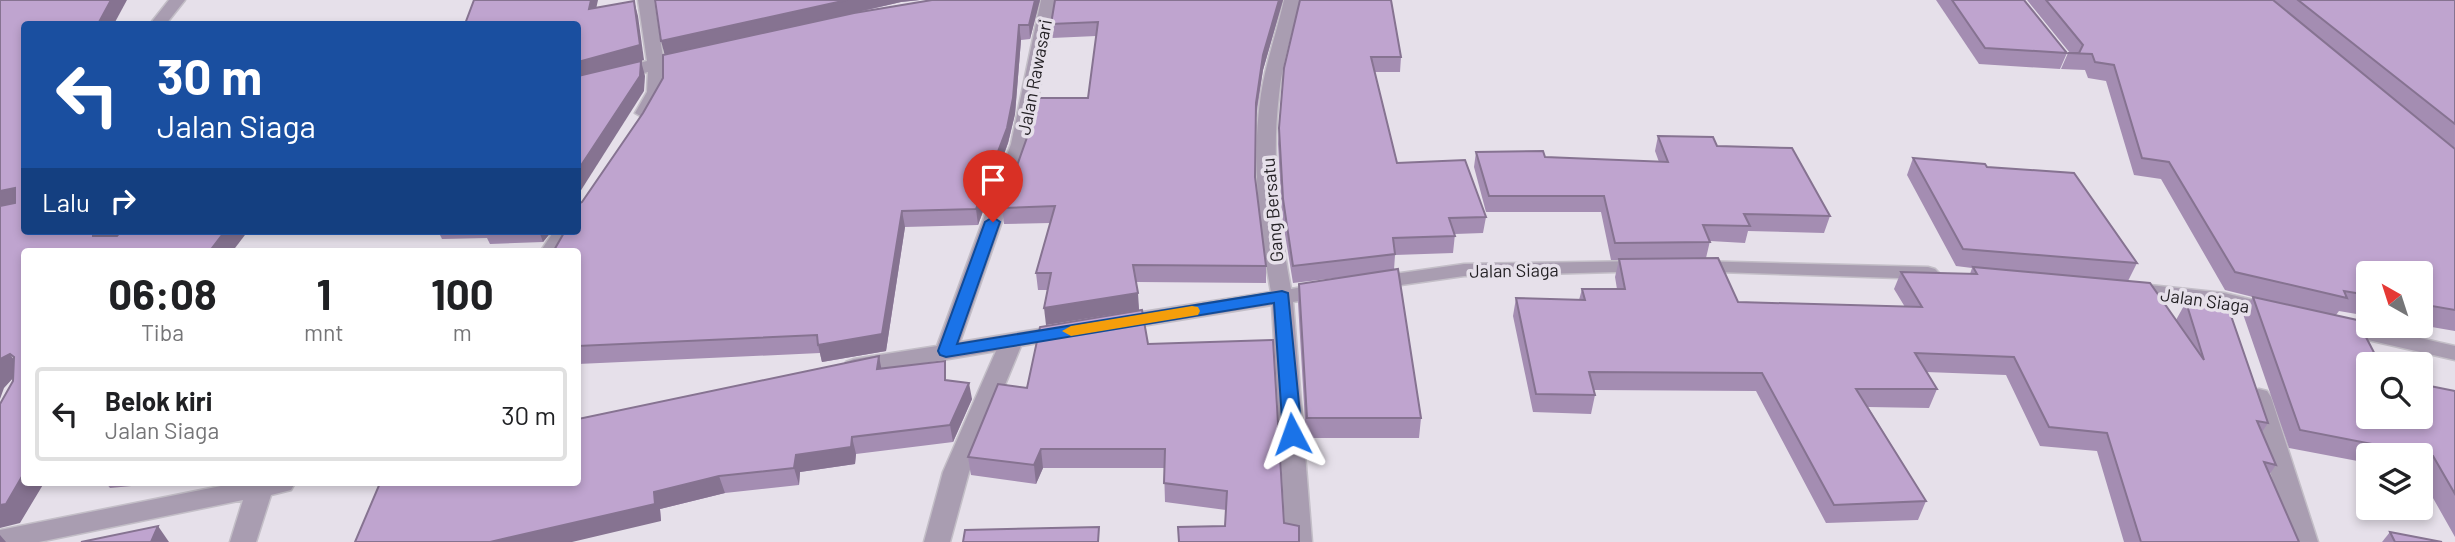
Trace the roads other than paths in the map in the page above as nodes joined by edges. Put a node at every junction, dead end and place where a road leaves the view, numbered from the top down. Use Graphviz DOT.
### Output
graph roads {
  1 [pos="177,0"];
  2 [pos="646,0"];
  3 [pos="1049,0"];
  4 [pos="1292,0"];
  5 [pos="160,21"];
  6 [pos="707,52"];
  7 [pos="656,64"];
  8 [pos="581,84"];
  9 [pos="636,127"];
  10 [pos="1954,275"];
  11 [pos="2116,288"];
  12 [pos="1282,296"];
  13 [pos="2224,300"];
  14 [pos="2292,316"];
  15 [pos="2319,322"];
  16 [pos="2234,326"];
  17 [pos="1012,340"];
  18 [pos="946,351"];
  19 [pos="2455,353"];
  20 [pos="839,370"];
  21 [pos="2253,379"];
  22 [pos="267,486"];
  23 [pos="271,486"];
  24 [pos="74,534"];
  25 [pos="0,540"];
  26 [pos="243,542"];
  27 [pos="937,542"];
  28 [pos="1299,542"];
  29 [pos="2305,542"];
  1 -- 5 [label="street"];
  2 -- 7 [label="street"];
  3 -- 18 [label="street, Jalan Rawasari"];
  4 -- 12 [label="street, Gang Bersatu"];
  6 -- 7 [label="street"];
  7 -- 8 [label="street"];
  7 -- 9 [label="street"];
  10 -- 12 [label="street, Jalan Siaga"];
  11 -- 13 [label="street, Jalan Siaga"];
  12 -- 17 [label="street, Jalan Siaga"];
  12 -- 28 [label="street, Gang Bersatu"];
  13 -- 14 [label="street, Jalan Siaga"];
  13 -- 16 [label="street"];
  15 -- 19 [label="street"];
  17 -- 18 [label="street, Jalan Siaga"];
  17 -- 27 [label="street"];
  18 -- 20 [label="street, Jalan Siaga"];
  21 -- 29 [label="street"];
  22 -- 24 [label="street"];
  23 -- 26 [label="street"];
  24 -- 25 [label="street"];
}
